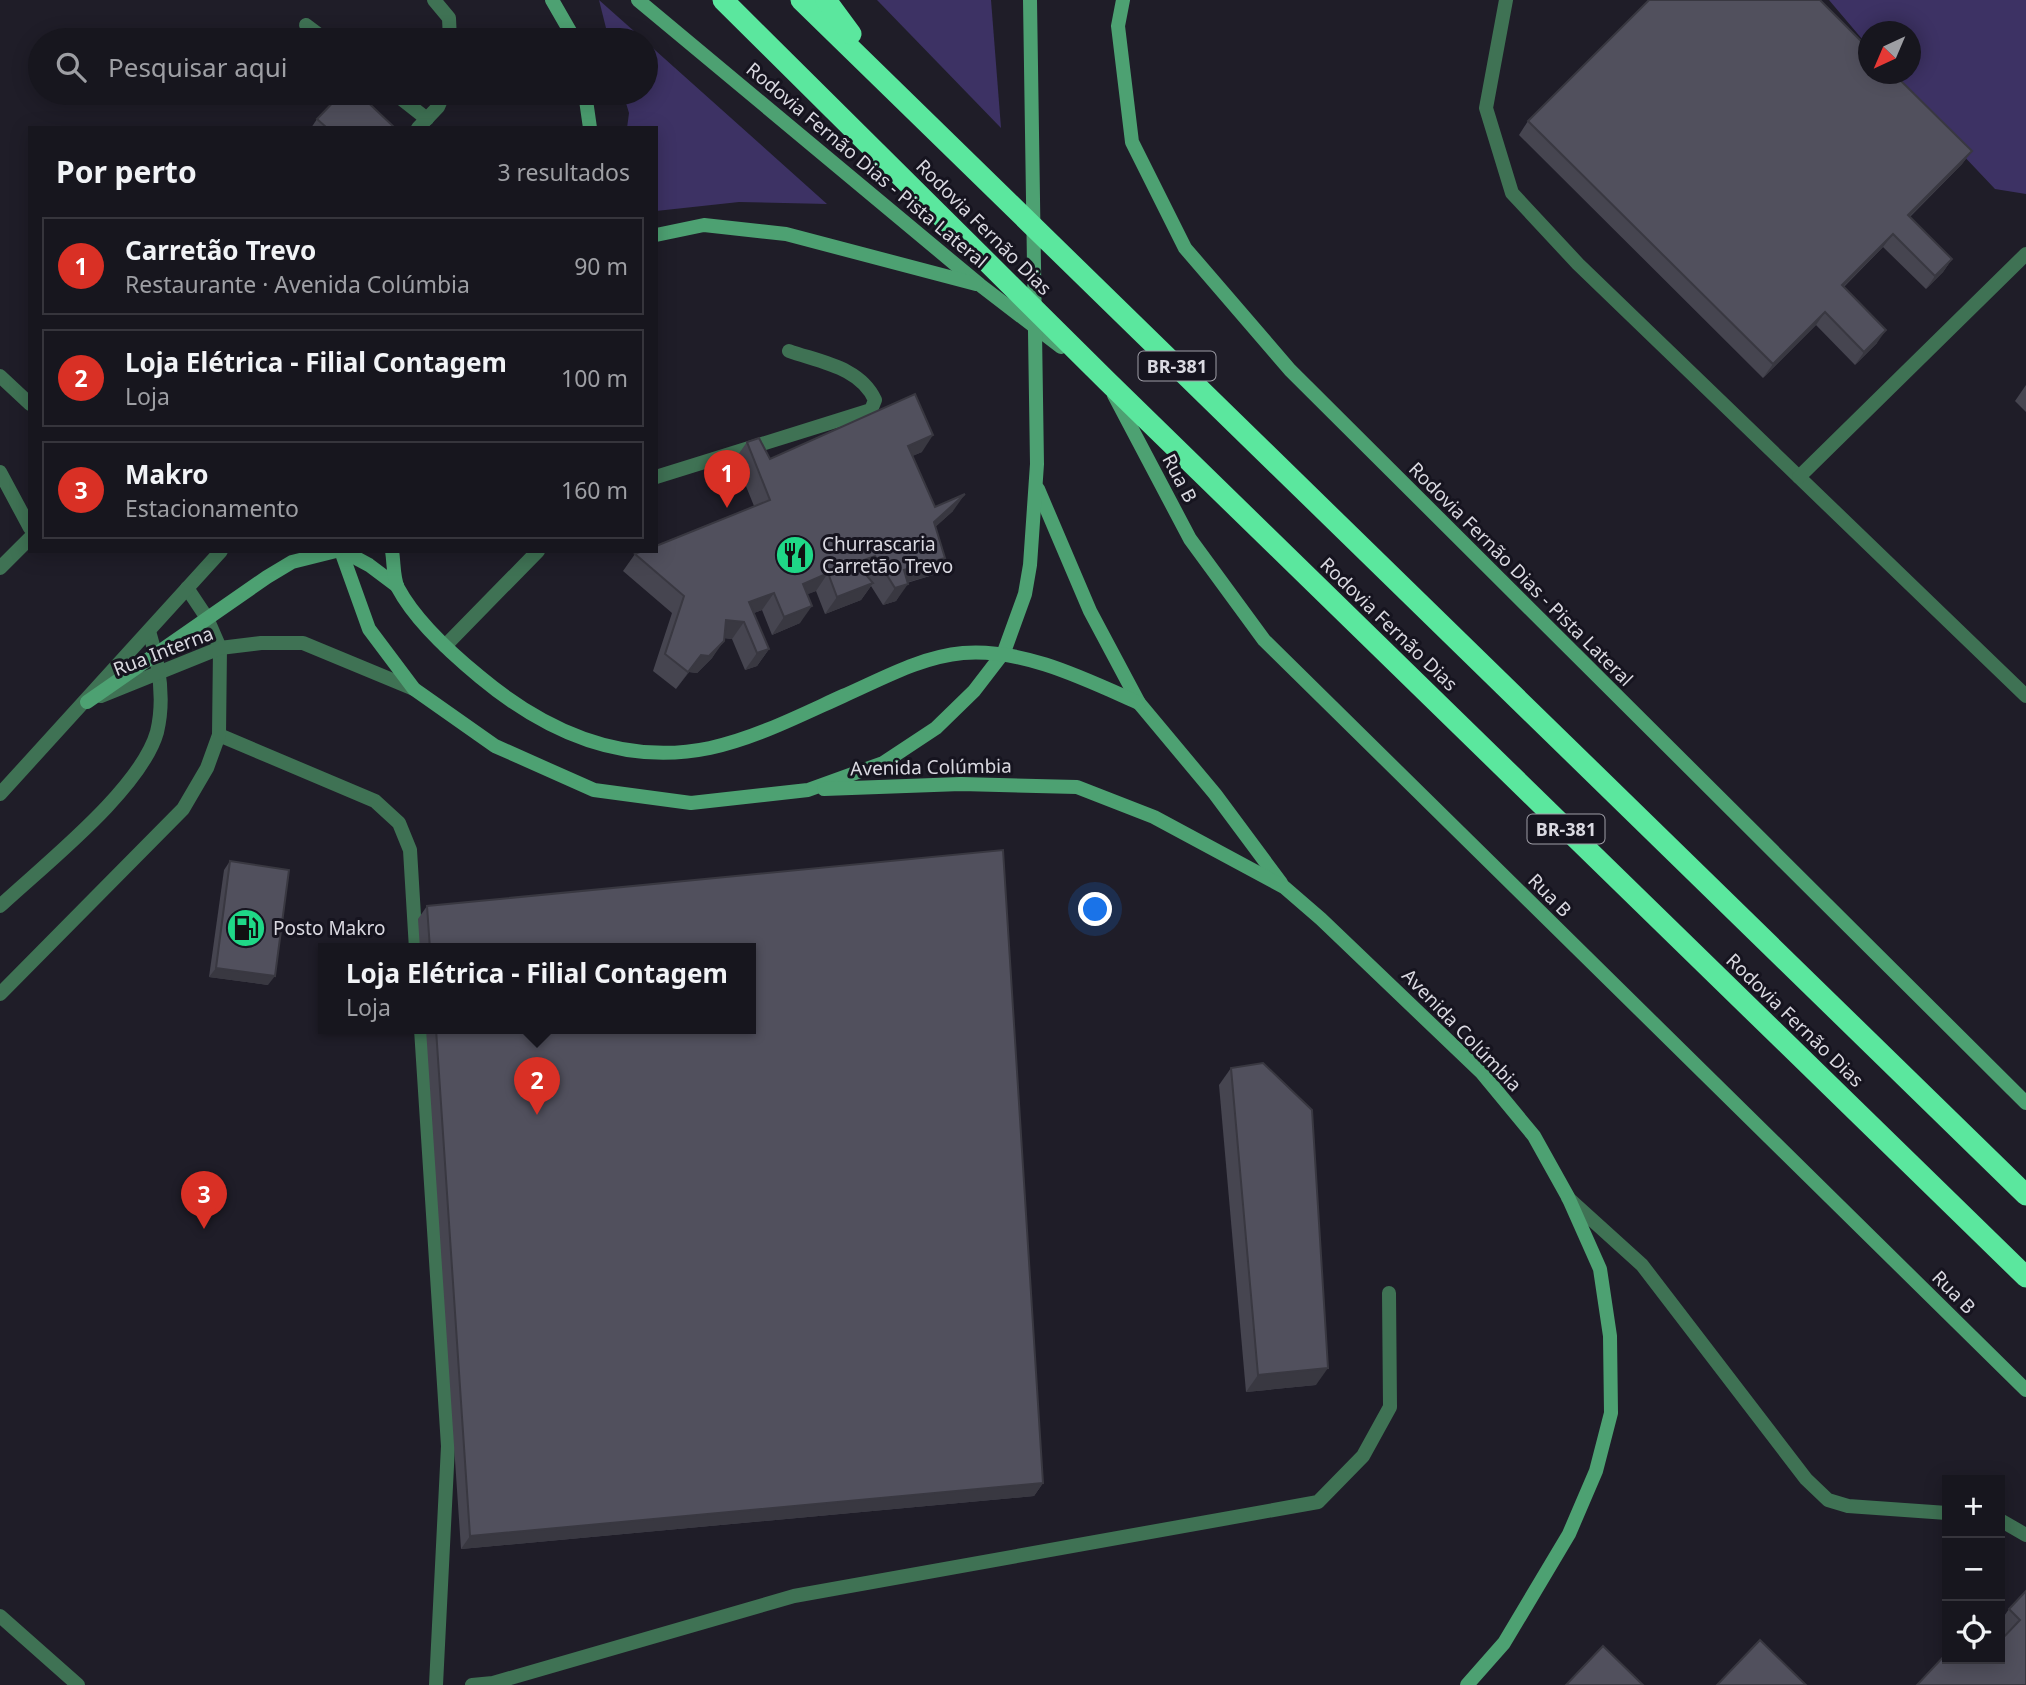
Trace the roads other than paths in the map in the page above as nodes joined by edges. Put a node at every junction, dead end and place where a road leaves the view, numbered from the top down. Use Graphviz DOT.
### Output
graph roads {
  1 [pos="434,0"];
  2 [pos="552,0"];
  3 [pos="638,0"];
  4 [pos="723,0"];
  5 [pos="802,0"];
  6 [pos="826,0"];
  7 [pos="1123,0"];
  8 [pos="1506,0"];
  9 [pos="1030,1"];
  10 [pos="306,25"];
  11 [pos="310,28"];
  12 [pos="449,28"];
  13 [pos="568,28"];
  14 [pos="890,86"];
  15 [pos="406,105"];
  16 [pos="439,105"];
  17 [pos="587,105"];
  18 [pos="423,123"];
  19 [pos="590,126"];
  20 [pos="658,235"];
  21 [pos="2026,254"];
  22 [pos="980,285"];
  23 [pos="789,351"];
  24 [pos="0,376"];
  25 [pos="1107,381"];
  26 [pos="28,402"];
  27 [pos="0,472"];
  28 [pos="658,476"];
  29 [pos="1799,477"];
  30 [pos="1037,484"];
  31 [pos="28,524"];
  32 [pos="28,540"];
  33 [pos="219,553"];
  34 [pos="328,553"];
  35 [pos="343,553"];
  36 [pos="346,553"];
  37 [pos="392,553"];
  38 [pos="536,553"];
  39 [pos="0,568"];
  40 [pos="397,586"];
  41 [pos="187,589"];
  42 [pos="207,618"];
  43 [pos="149,631"];
  44 [pos="445,646"];
  45 [pos="220,648"];
  46 [pos="1004,652"];
  47 [pos="156,654"];
  48 [pos="160,671"];
  49 [pos="414,689"];
  50 [pos="2026,695"];
  51 [pos="87,702"];
  52 [pos="1139,703"];
  53 [pos="219,735"];
  54 [pos="808,790"];
  55 [pos="0,794"];
  56 [pos="1284,887"];
  57 [pos="0,906"];
  58 [pos="416,943"];
  59 [pos="0,994"];
  60 [pos="421,1034"];
  61 [pos="2026,1103"];
  62 [pos="2026,1195"];
  63 [pos="1568,1197"];
  64 [pos="2026,1277"];
  65 [pos="1389,1293"];
  66 [pos="2026,1390"];
  67 [pos="1942,1513"];
  68 [pos="2005,1523"];
  69 [pos="2026,1535"];
  70 [pos="0,1616"];
  71 [pos="78,1685"];
  72 [pos="436,1685"];
  73 [pos="472,1685"];
  74 [pos="1468,1685"];
  1 -- 12 [label="street"];
  2 -- 13 [label="street"];
  3 -- 22 [label="street, Rodovia Fernão Dias - Pista Lateral / BR-381"];
  4 -- 25 [label="highway, Rodovia Fernão Dias / BR-381"];
  5 -- 14 [label="highway, Rodovia Fernão Dias / BR-381"];
  6 -- 14 [label="highway, BR-381"];
  7 -- 61 [label="street, Rodovia Fernão Dias - Pista Lateral"];
  8 -- 29 [label="street"];
  9 -- 30 [label="street"];
  10 -- 11 [label="street"];
  14 -- 62 [label="highway, Rodovia Fernão Dias / BR-381"];
  15 -- 18 [label="street"];
  16 -- 18 [label="street"];
  17 -- 19 [label="street"];
  20 -- 22 [label="street"];
  21 -- 29 [label="street"];
  22 -- 25 [label="street, Rodovia Fernão Dias - Pista Lateral / BR-381"];
  23 -- 28 [label="street"];
  24 -- 26 [label="street"];
  25 -- 64 [label="highway, Rodovia Fernão Dias / BR-381"];
  25 -- 66 [label="street, Rua B"];
  27 -- 31 [label="street"];
  29 -- 50 [label="street"];
  30 -- 46 [label="street"];
  30 -- 52 [label="street, Avenida Colúmbia"];
  32 -- 39 [label="street"];
  33 -- 41 [label="street, Rua Interna"];
  34 -- 42 [label="street"];
  35 -- 49 [label="street"];
  36 -- 40 [label="street"];
  37 -- 40 [label="street"];
  38 -- 44 [label="street"];
  40 -- 44 [label="street"];
  41 -- 42 [label="street"];
  41 -- 43 [label="street, Rua Interna"];
  42 -- 45 [label="street"];
  42 -- 47 [label="street"];
  43 -- 47 [label="street"];
  43 -- 51 [label="street, Rua Interna"];
  44 -- 46 [label="street"];
  45 -- 48 [label="street, Rua Interna"];
  45 -- 49 [label="street, Rua Interna"];
  45 -- 53 [label="street"];
  46 -- 52 [label="street"];
  46 -- 54 [label="street"];
  47 -- 48 [label="street"];
  47 -- 51 [label="street"];
  48 -- 51 [label="street, Rua Interna"];
  48 -- 57 [label="street"];
  49 -- 54 [label="street"];
  51 -- 55 [label="street, Rua Interna"];
  52 -- 56 [label="street, Avenida Colúmbia"];
  53 -- 58 [label="street"];
  53 -- 59 [label="street"];
  54 -- 56 [label="street, Avenida Colúmbia"];
  56 -- 63 [label="street, Avenida Colúmbia"];
  60 -- 72 [label="street"];
  63 -- 67 [label="street"];
  63 -- 74 [label="street, Avenida Colúmbia"];
  65 -- 73 [label="street"];
  68 -- 69 [label="street"];
  70 -- 71 [label="street"];
}
